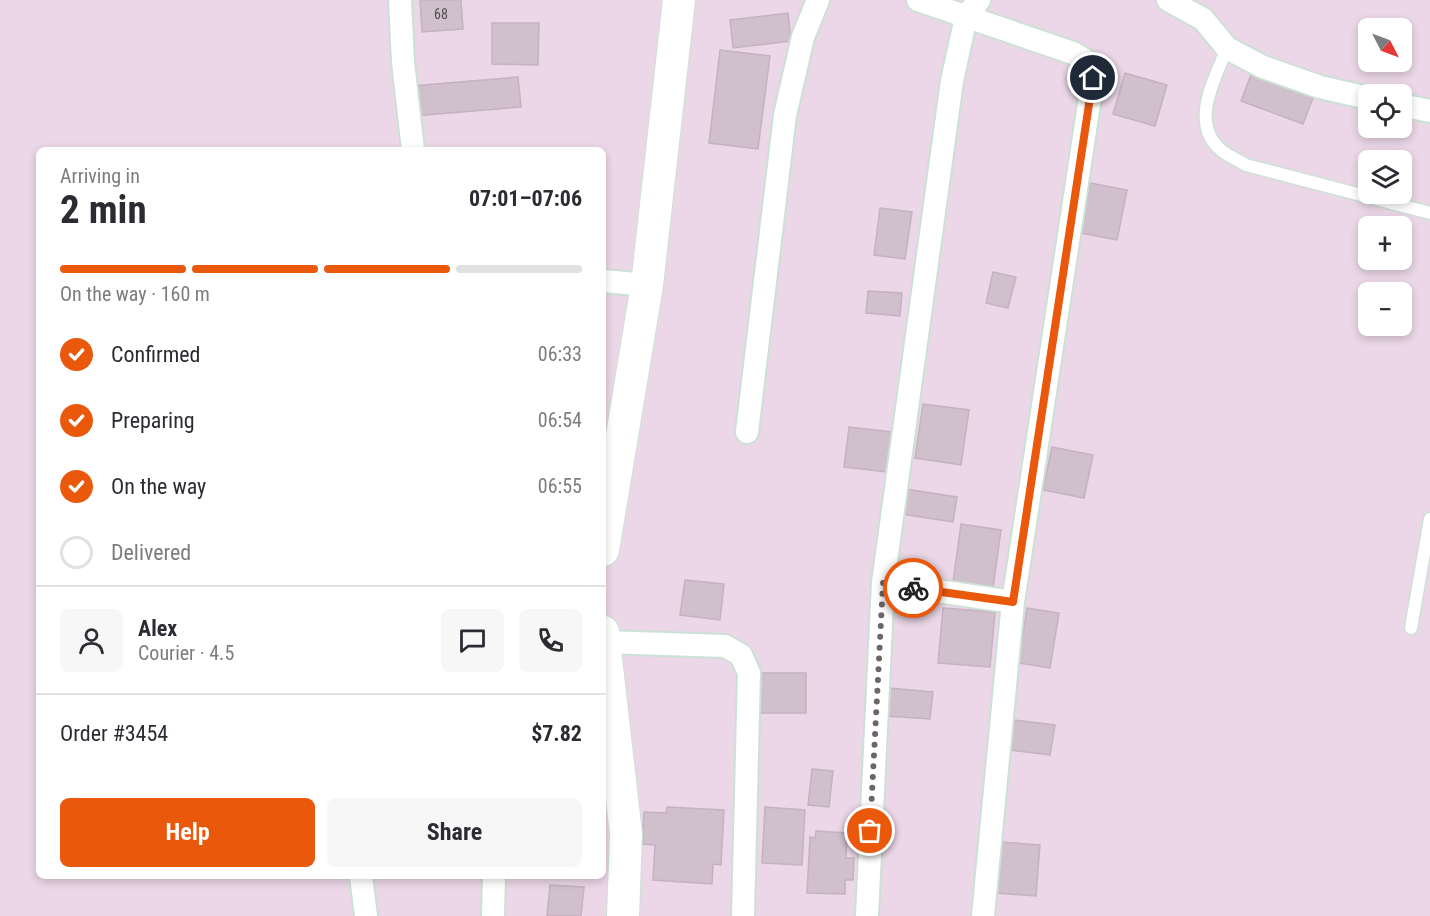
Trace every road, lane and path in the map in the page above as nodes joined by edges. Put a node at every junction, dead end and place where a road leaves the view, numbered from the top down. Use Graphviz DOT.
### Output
graph roads {
  1 [pos="400,0"];
  2 [pos="679,0"];
  3 [pos="818,0"];
  4 [pos="918,0"];
  5 [pos="1168,0"];
  6 [pos="972,8"];
  7 [pos="1227,48"];
  8 [pos="1358,96"];
  9 [pos="1412,107"];
  10 [pos="1430,111"];
  11 [pos="413,147"];
  12 [pos="1430,213"];
  13 [pos="606,281"];
  14 [pos="647,285"];
  15 [pos="747,432"];
  16 [pos="1430,519"];
  17 [pos="606,532"];
  18 [pos="883,583"];
  19 [pos="1013,602"];
  20 [pos="1411,628"];
  21 [pos="606,637"];
  22 [pos="606,655"];
  23 [pos="361,879"];
  24 [pos="494,879"];
  25 [pos="366,916"];
  26 [pos="494,916"];
  27 [pos="623,916"];
  28 [pos="743,916"];
  29 [pos="867,916"];
  30 [pos="983,916"];
  1 -- 11 [label="street"];
  2 -- 14 [label="street"];
  3 -- 15 [label="street"];
  4 -- 6 [label="street"];
  5 -- 7 [label="street"];
  6 -- 18 [label="street"];
  6 -- 19 [label="street"];
  7 -- 8 [label="street"];
  7 -- 12 [label="lane"];
  9 -- 10 [label="street"];
  13 -- 14 [label="street"];
  14 -- 17 [label="street"];
  16 -- 20 [label="lane"];
  18 -- 19 [label="street"];
  18 -- 29 [label="street"];
  19 -- 30 [label="street"];
  21 -- 28 [label="street"];
  22 -- 27 [label="street"];
  23 -- 25 [label="street"];
  24 -- 26 [label="street"];
}
